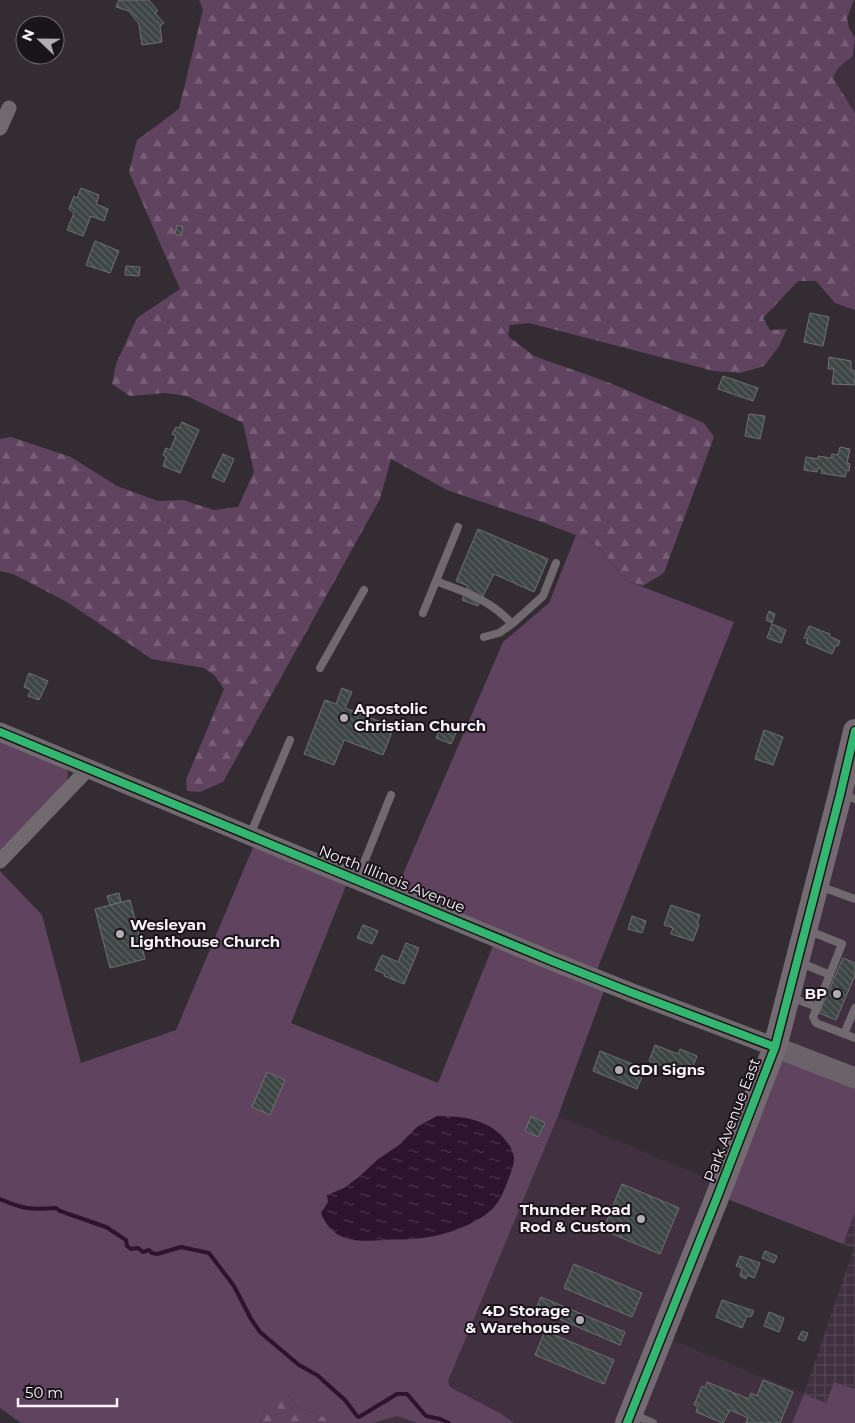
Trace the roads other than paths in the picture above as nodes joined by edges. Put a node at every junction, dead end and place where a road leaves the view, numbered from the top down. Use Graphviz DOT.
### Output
graph roads {
  1 [pos="8,108"];
  2 [pos="0,128"];
  3 [pos="458,527"];
  4 [pos="556,563"];
  5 [pos="436,581"];
  6 [pos="364,590"];
  7 [pos="423,613"];
  8 [pos="512,624"];
  9 [pos="484,637"];
  10 [pos="320,668"];
  11 [pos="855,731"];
  12 [pos="0,732"];
  13 [pos="290,740"];
  14 [pos="88,769"];
  15 [pos="391,795"];
  16 [pos="848,797"];
  17 [pos="249,836"];
  18 [pos="0,862"];
  19 [pos="356,880"];
  20 [pos="817,885"];
  21 [pos="855,899"];
  22 [pos="805,930"];
  23 [pos="797,962"];
  24 [pos="830,975"];
  25 [pos="788,996"];
  26 [pos="817,1007"];
  27 [pos="855,1008"];
  28 [pos="844,1034"];
  29 [pos="855,1038"];
  30 [pos="775,1047"];
  31 [pos="855,1078"];
  32 [pos="629,1419"];
  33 [pos="654,1423"];
  1 -- 2 [label="street"];
  3 -- 5 [label="lane"];
  4 -- 8 [label="lane"];
  5 -- 7 [label="lane"];
  5 -- 8 [label="lane"];
  6 -- 10 [label="lane"];
  8 -- 9 [label="lane"];
  11 -- 16 [label="main road, Park Avenue East"];
  12 -- 14 [label="street, North Illinois Avenue"];
  13 -- 17 [label="lane"];
  14 -- 17 [label="street, North Illinois Avenue"];
  14 -- 18 [label="street"];
  15 -- 19 [label="lane"];
  16 -- 20 [label="main road, Park Avenue East"];
  17 -- 19 [label="street, North Illinois Avenue"];
  19 -- 30 [label="street, North Illinois Avenue"];
  20 -- 21 [label="lane"];
  20 -- 22 [label="main road, Park Avenue East"];
  22 -- 23 [label="main road, Park Avenue East"];
  22 -- 24 [label="lane"];
  23 -- 24 [label="lane"];
  23 -- 25 [label="main road, Park Avenue East"];
  24 -- 26 [label="lane"];
  25 -- 26 [label="lane"];
  25 -- 30 [label="main road, Park Avenue East"];
  26 -- 28 [label="lane"];
  27 -- 28 [label="lane"];
  28 -- 29 [label="lane"];
  30 -- 31 [label="main road"];
  30 -- 32 [label="main road, Park Avenue East"];
  32 -- 33 [label="lane"];
}
